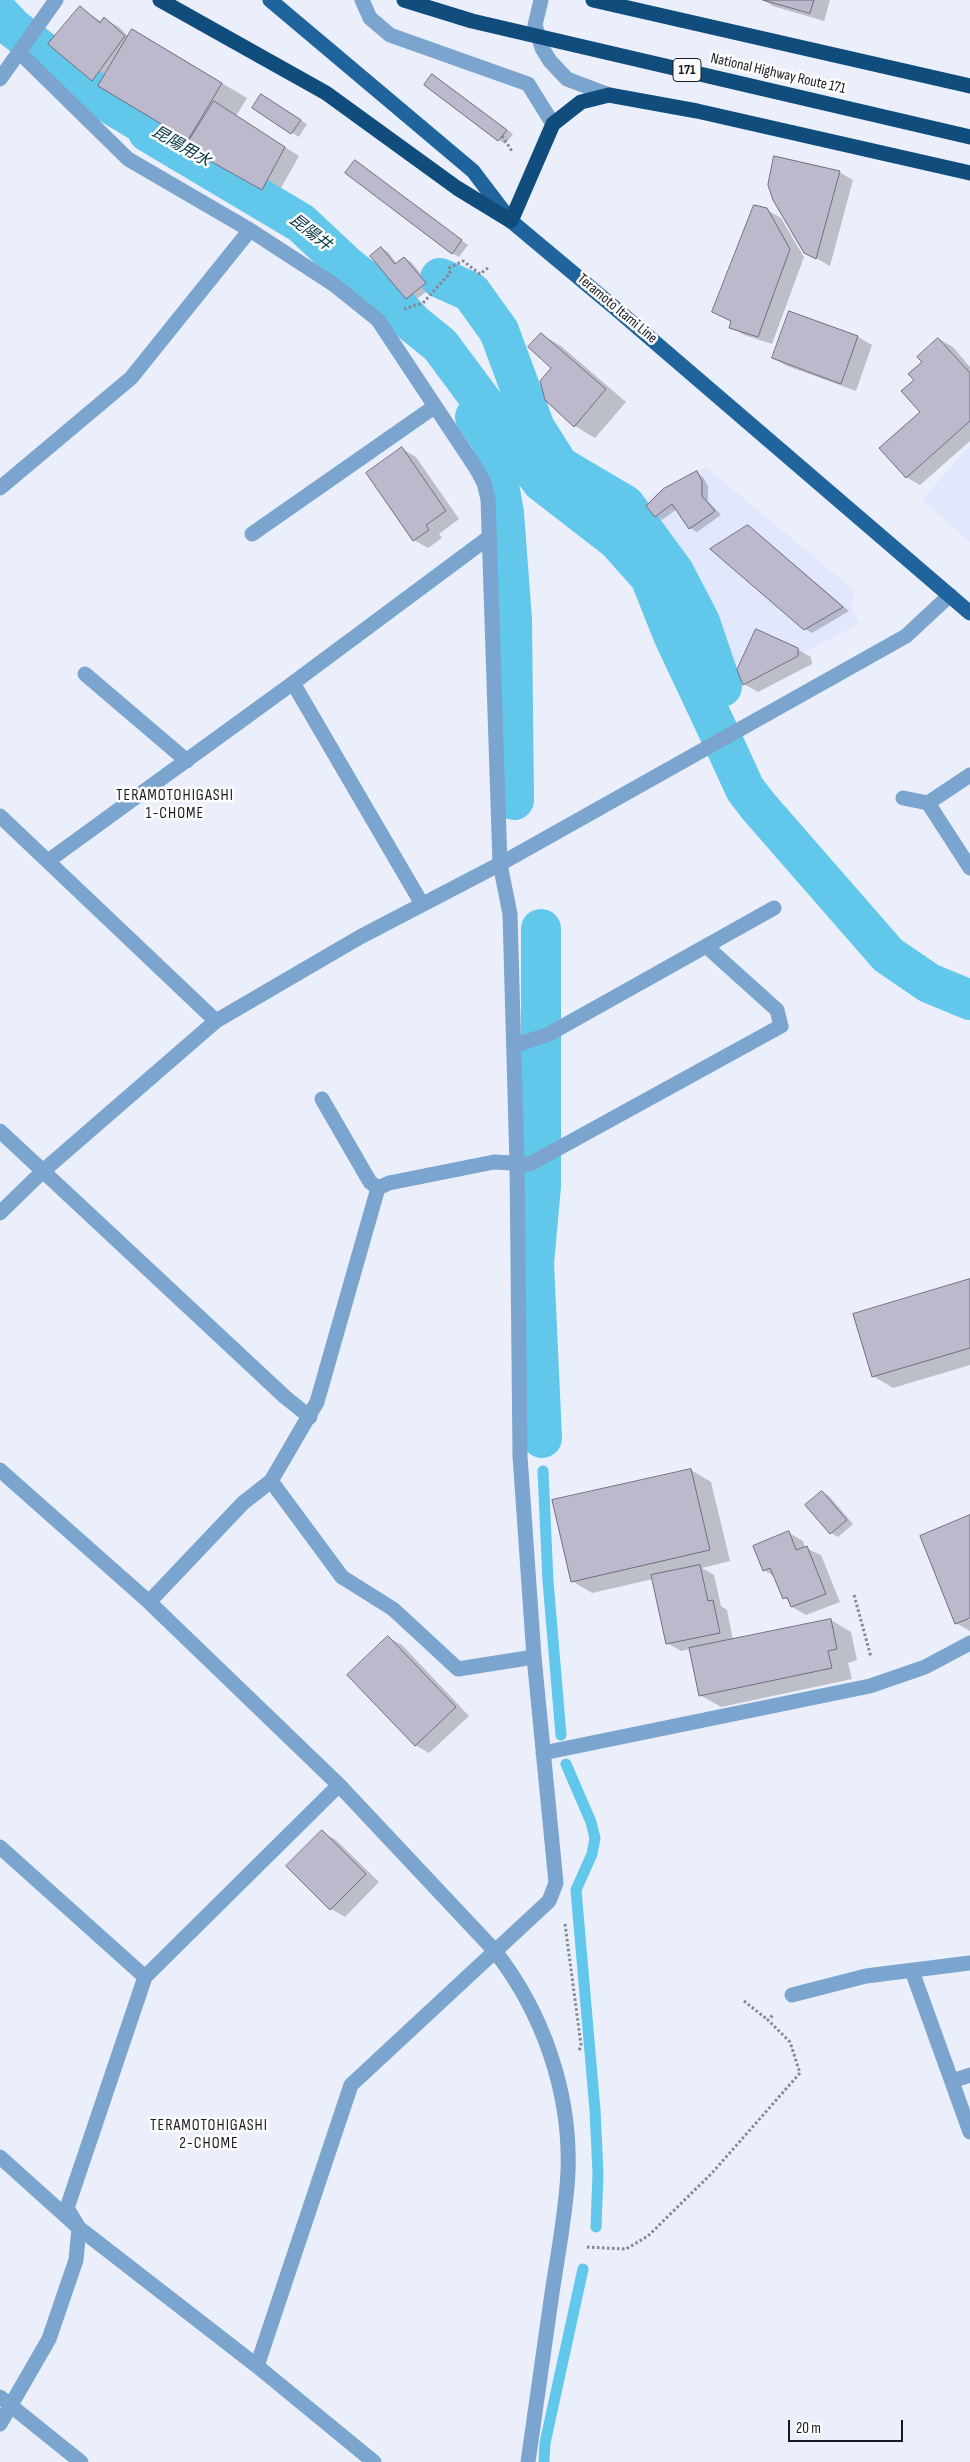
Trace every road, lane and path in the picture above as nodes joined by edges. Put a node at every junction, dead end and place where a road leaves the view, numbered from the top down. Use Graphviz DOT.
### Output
graph roads {
  1 [pos="56,0"];
  2 [pos="160,0"];
  3 [pos="270,0"];
  4 [pos="362,0"];
  5 [pos="404,0"];
  6 [pos="541,0"];
  7 [pos="593,0"];
  8 [pos="20,51"];
  9 [pos="0,79"];
  10 [pos="970,86"];
  11 [pos="609,95"];
  12 [pos="554,124"];
  13 [pos="970,137"];
  14 [pos="970,173"];
  15 [pos="511,221"];
  16 [pos="250,230"];
  17 [pos="489,267"];
  18 [pos="409,306"];
  19 [pos="434,407"];
  20 [pos="0,488"];
  21 [pos="252,534"];
  22 [pos="488,538"];
  23 [pos="950,596"];
  24 [pos="970,613"];
  25 [pos="84,674"];
  26 [pos="293,682"];
  27 [pos="187,761"];
  28 [pos="970,775"];
  29 [pos="903,798"];
  30 [pos="928,803"];
  31 [pos="0,816"];
  32 [pos="48,861"];
  33 [pos="500,864"];
  34 [pos="970,868"];
  35 [pos="422,904"];
  36 [pos="774,908"];
  37 [pos="706,946"];
  38 [pos="216,1022"];
  39 [pos="521,1043"];
  40 [pos="322,1099"];
  41 [pos="0,1131"];
  42 [pos="524,1164"];
  43 [pos="43,1171"];
  44 [pos="378,1188"];
  45 [pos="0,1213"];
  46 [pos="310,1417"];
  47 [pos="0,1470"];
  48 [pos="271,1481"];
  49 [pos="854,1595"];
  50 [pos="150,1602"];
  51 [pos="970,1643"];
  52 [pos="534,1657"];
  53 [pos="878,1683"];
  54 [pos="543,1753"];
  55 [pos="339,1785"];
  56 [pos="0,1847"];
  57 [pos="556,1884"];
  58 [pos="494,1950"];
  59 [pos="970,1963"];
  60 [pos="912,1971"];
  61 [pos="145,1977"];
  62 [pos="792,1995"];
  63 [pos="744,2001"];
  64 [pos="768,2020"];
  65 [pos="578,2053"];
  66 [pos="970,2075"];
  67 [pos="952,2081"];
  68 [pos="970,2132"];
  69 [pos="0,2157"];
  70 [pos="79,2228"];
  71 [pos="560,2246"];
  72 [pos="256,2366"];
  73 [pos="6,2401"];
  74 [pos="0,2424"];
  75 [pos="82,2462"];
  76 [pos="374,2462"];
  77 [pos="528,2462"];
  1 -- 8 [label="street"];
  2 -- 15 [label="highway"];
  3 -- 15 [label="main road, Teramoto Itami Line"];
  4 -- 12 [label="street"];
  5 -- 13 [label="highway, National Highway Route 171 / 171, bridge"];
  6 -- 11 [label="street"];
  7 -- 10 [label="highway, National Highway Route 171"];
  8 -- 9 [label="street"];
  8 -- 16 [label="street"];
  11 -- 12 [label="highway"];
  11 -- 14 [label="highway"];
  12 -- 15 [label="highway"];
  15 -- 23 [label="main road, Teramoto Itami Line"];
  16 -- 19 [label="street"];
  16 -- 20 [label="street"];
  17 -- 18 [label="path"];
  19 -- 21 [label="street"];
  19 -- 22 [label="street"];
  22 -- 26 [label="street"];
  22 -- 33 [label="street"];
  23 -- 24 [label="main road, Teramoto Itami Line"];
  23 -- 33 [label="street"];
  25 -- 27 [label="street"];
  26 -- 27 [label="street"];
  26 -- 35 [label="street"];
  27 -- 32 [label="street"];
  28 -- 30 [label="street"];
  29 -- 30 [label="street"];
  30 -- 34 [label="street"];
  31 -- 32 [label="street"];
  32 -- 38 [label="street"];
  33 -- 35 [label="street"];
  33 -- 39 [label="street"];
  35 -- 38 [label="street"];
  36 -- 37 [label="street"];
  37 -- 39 [label="street"];
  37 -- 42 [label="street"];
  38 -- 43 [label="street"];
  39 -- 42 [label="street"];
  40 -- 44 [label="street"];
  41 -- 43 [label="street"];
  42 -- 44 [label="street"];
  42 -- 52 [label="street"];
  43 -- 45 [label="street"];
  43 -- 46 [label="street"];
  44 -- 46 [label="street"];
  46 -- 48 [label="street"];
  47 -- 50 [label="street"];
  48 -- 50 [label="street"];
  48 -- 52 [label="street"];
  49 -- 53 [label="path"];
  50 -- 55 [label="street"];
  51 -- 53 [label="street"];
  52 -- 54 [label="street"];
  53 -- 54 [label="street"];
  54 -- 57 [label="street"];
  55 -- 58 [label="street"];
  55 -- 61 [label="street"];
  56 -- 61 [label="street"];
  57 -- 58 [label="street"];
  57 -- 65 [label="path"];
  58 -- 71 [label="street"];
  58 -- 72 [label="street"];
  59 -- 60 [label="street"];
  60 -- 62 [label="street"];
  60 -- 67 [label="street"];
  61 -- 70 [label="street"];
  62 -- 64 [label="path"];
  63 -- 64 [label="path"];
  64 -- 71 [label="path"];
  66 -- 67 [label="street"];
  67 -- 68 [label="street"];
  69 -- 70 [label="street"];
  70 -- 72 [label="street"];
  70 -- 73 [label="street"];
  71 -- 77 [label="street"];
  72 -- 76 [label="street"];
  73 -- 74 [label="street"];
  73 -- 75 [label="street"];
}
